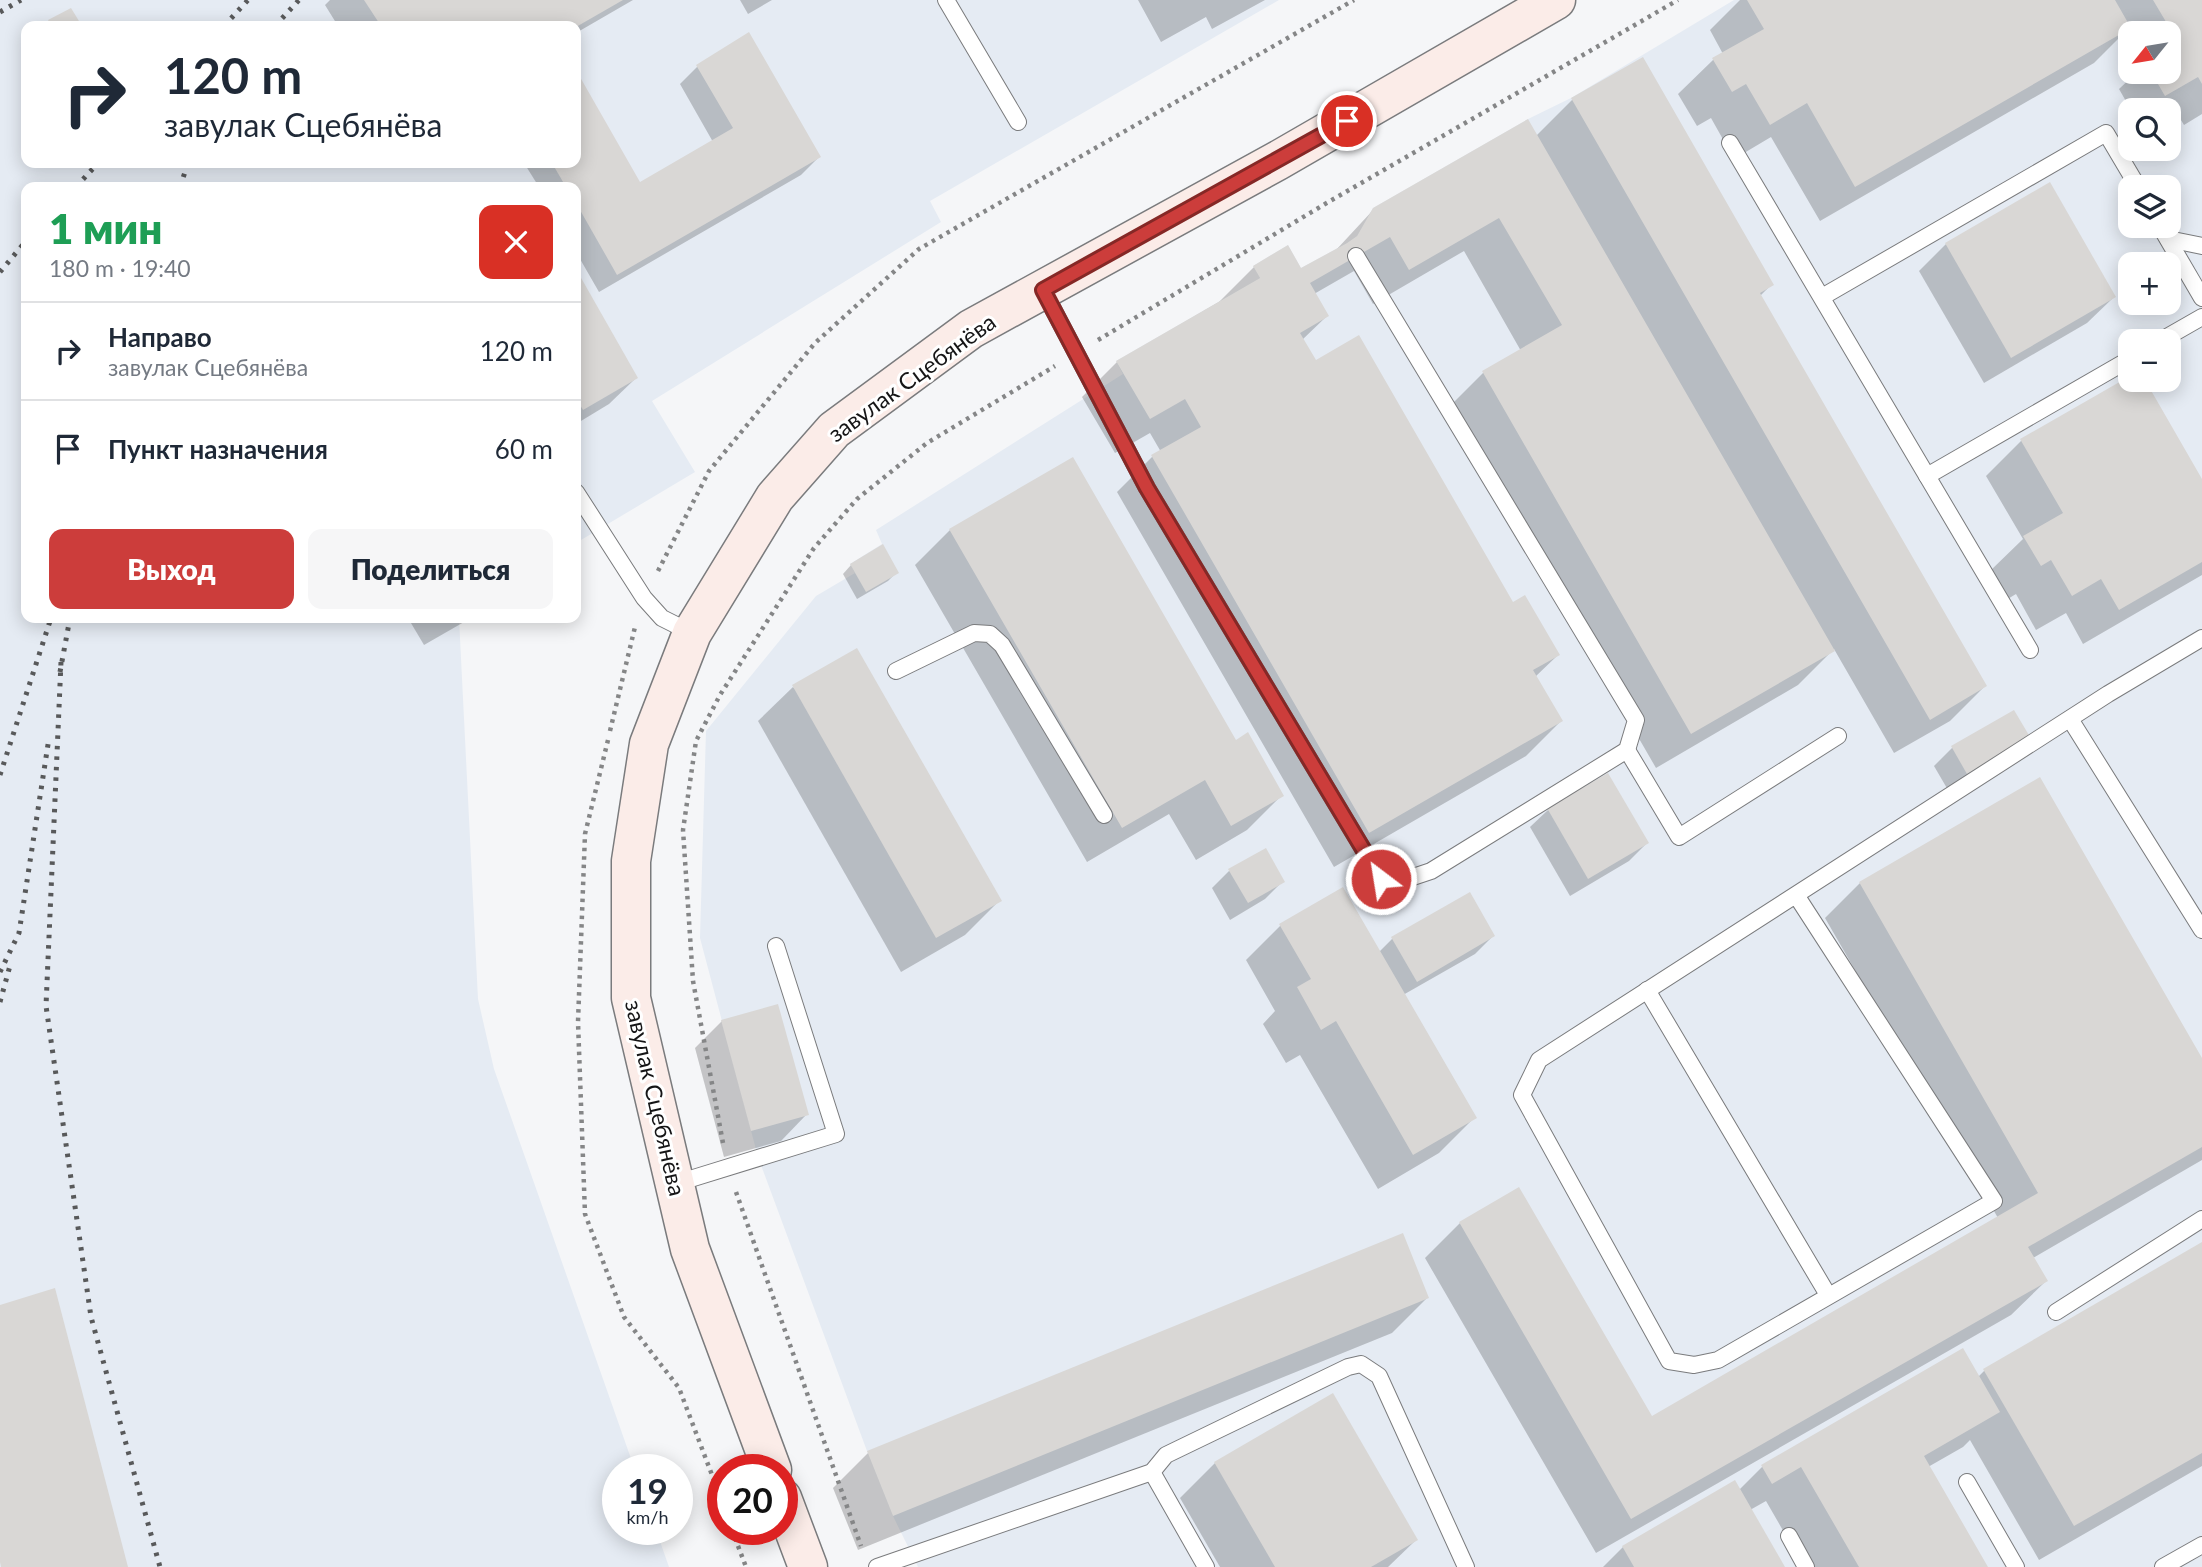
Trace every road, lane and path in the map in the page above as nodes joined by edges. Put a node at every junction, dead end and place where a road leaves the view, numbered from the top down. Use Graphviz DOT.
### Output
graph roads {
  1 [pos="946,0"];
  2 [pos="1354,0"];
  3 [pos="1556,0"];
  4 [pos="1678,0"];
  5 [pos="1018,122"];
  6 [pos="1730,143"];
  7 [pos="2131,175"];
  8 [pos="2167,238"];
  9 [pos="2179,238"];
  10 [pos="2202,246"];
  11 [pos="1356,256"];
  12 [pos="1043,290"];
  13 [pos="1822,297"];
  14 [pos="2202,298"];
  15 [pos="2202,317"];
  16 [pos="2181,329"];
  17 [pos="1076,353"];
  18 [pos="2118,366"];
  19 [pos="1927,476"];
  20 [pos="581,500"];
  21 [pos="644,598"];
  22 [pos="692,633"];
  23 [pos="2202,638"];
  24 [pos="2029,650"];
  25 [pos="896,671"];
  26 [pos="2070,719"];
  27 [pos="1838,736"];
  28 [pos="1627,750"];
  29 [pos="1104,815"];
  30 [pos="1796,895"];
  31 [pos="2202,930"];
  32 [pos="776,946"];
  33 [pos="1647,990"];
  34 [pos="727,1167"];
  35 [pos="674,1184"];
  36 [pos="2202,1219"];
  37 [pos="1828,1295"];
  38 [pos="2056,1312"];
  39 [pos="766,1454"];
  40 [pos="707,1462"];
  41 [pos="1152,1472"];
  42 [pos="1967,1482"];
  43 [pos="1789,1536"];
  44 [pos="798,1540"];
  45 [pos="738,1545"];
  46 [pos="2202,1545"];
  47 [pos="864,1554"];
  48 [pos="746,1567"];
  49 [pos="808,1567"];
  50 [pos="877,1567"];
  51 [pos="1206,1567"];
  52 [pos="1466,1567"];
  53 [pos="1806,1567"];
  54 [pos="2016,1567"];
  55 [pos="2163,1567"];
  1 -- 5 [label="lane"];
  2 -- 21 [label="path"];
  3 -- 12 [label="street, завулак Сцебянёва"];
  4 -- 17 [label="path"];
  6 -- 13 [label="lane"];
  7 -- 13 [label="lane"];
  8 -- 14 [label="lane"];
  9 -- 10 [label="lane"];
  11 -- 28 [label="lane"];
  12 -- 17 [label="lane"];
  12 -- 22 [label="street, завулак Сцебянёва"];
  13 -- 19 [label="lane"];
  15 -- 16 [label="lane"];
  17 -- 28 [label="lane"];
  17 -- 34 [label="path"];
  18 -- 19 [label="lane"];
  19 -- 24 [label="lane"];
  20 -- 21 [label="lane"];
  21 -- 22 [label="lane"];
  21 -- 40 [label="path"];
  22 -- 35 [label="street, завулак Сцебянёва"];
  23 -- 26 [label="lane"];
  25 -- 29 [label="lane"];
  26 -- 30 [label="lane"];
  26 -- 31 [label="lane"];
  27 -- 28 [label="lane"];
  30 -- 33 [label="lane"];
  30 -- 37 [label="lane"];
  32 -- 34 [label="lane"];
  33 -- 37 [label="lane"];
  33 -- 37 [label="lane"];
  34 -- 35 [label="lane"];
  34 -- 47 [label="path"];
  35 -- 39 [label="street, завулак Сцебянёва"];
  36 -- 38 [label="lane"];
  41 -- 50 [label="lane"];
  41 -- 51 [label="lane"];
  41 -- 52 [label="lane"];
  42 -- 54 [label="lane"];
  43 -- 53 [label="lane"];
  44 -- 49 [label="street"];
  45 -- 48 [label="path"];
  46 -- 55 [label="lane"];
}
